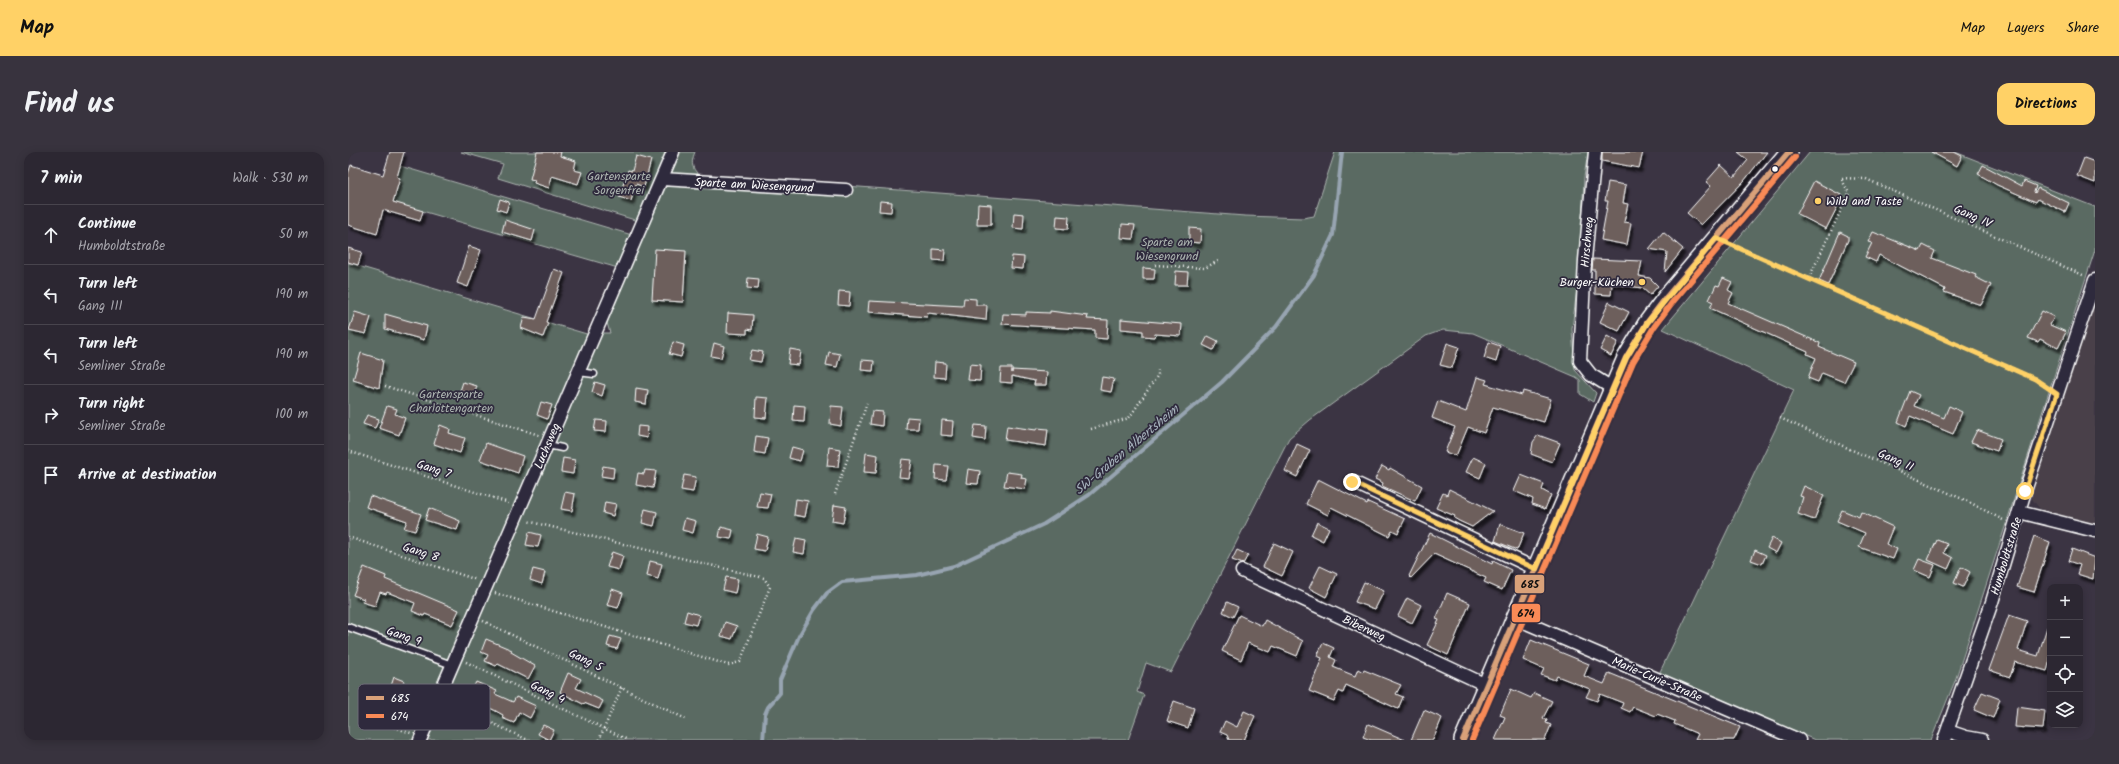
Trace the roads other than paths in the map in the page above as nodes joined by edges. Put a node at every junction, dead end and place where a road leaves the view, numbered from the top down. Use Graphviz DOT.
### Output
graph roads {
  1 [pos="673,152"];
  2 [pos="1595,152"];
  3 [pos="1789,152"];
  4 [pos="662,179"];
  5 [pos="846,190"];
  6 [pos="2095,280"];
  7 [pos="578,372"];
  8 [pos="594,374"];
  9 [pos="1612,388"];
  10 [pos="550,442"];
  11 [pos="562,448"];
  12 [pos="1352,482"];
  13 [pos="2020,512"];
  14 [pos="2095,531"];
  15 [pos="1536,569"];
  16 [pos="1242,571"];
  17 [pos="1515,618"];
  18 [pos="348,627"];
  19 [pos="456,662"];
  20 [pos="445,684"];
  21 [pos="1486,685"];
  22 [pos="1946,736"];
  23 [pos="1463,740"];
  24 [pos="1799,740"];
  25 [pos="1982,740"];
  1 -- 4 [label="street, Luchsweg"];
  2 -- 9 [label="street, Hirschweg"];
  3 -- 9 [label="street"];
  4 -- 5 [label="street, Sparte am Wiesengrund"];
  4 -- 7 [label="street, Luchsweg"];
  6 -- 13 [label="street, Humboldtstraße"];
  7 -- 8 [label="lane"];
  7 -- 10 [label="street, Luchsweg"];
  9 -- 15 [label="street"];
  10 -- 11 [label="lane"];
  10 -- 19 [label="street, Luchsweg"];
  12 -- 15 [label="street"];
  13 -- 14 [label="street"];
  13 -- 22 [label="street, Humboldtstraße"];
  15 -- 17 [label="street"];
  16 -- 21 [label="street, Biberweg"];
  17 -- 21 [label="street"];
  17 -- 24 [label="street, Marie-Curie-Straße"];
  18 -- 19 [label="lane, Gang 9"];
  19 -- 20 [label="street, Luchsweg"];
  21 -- 23 [label="street"];
  22 -- 25 [label="street"];
}
